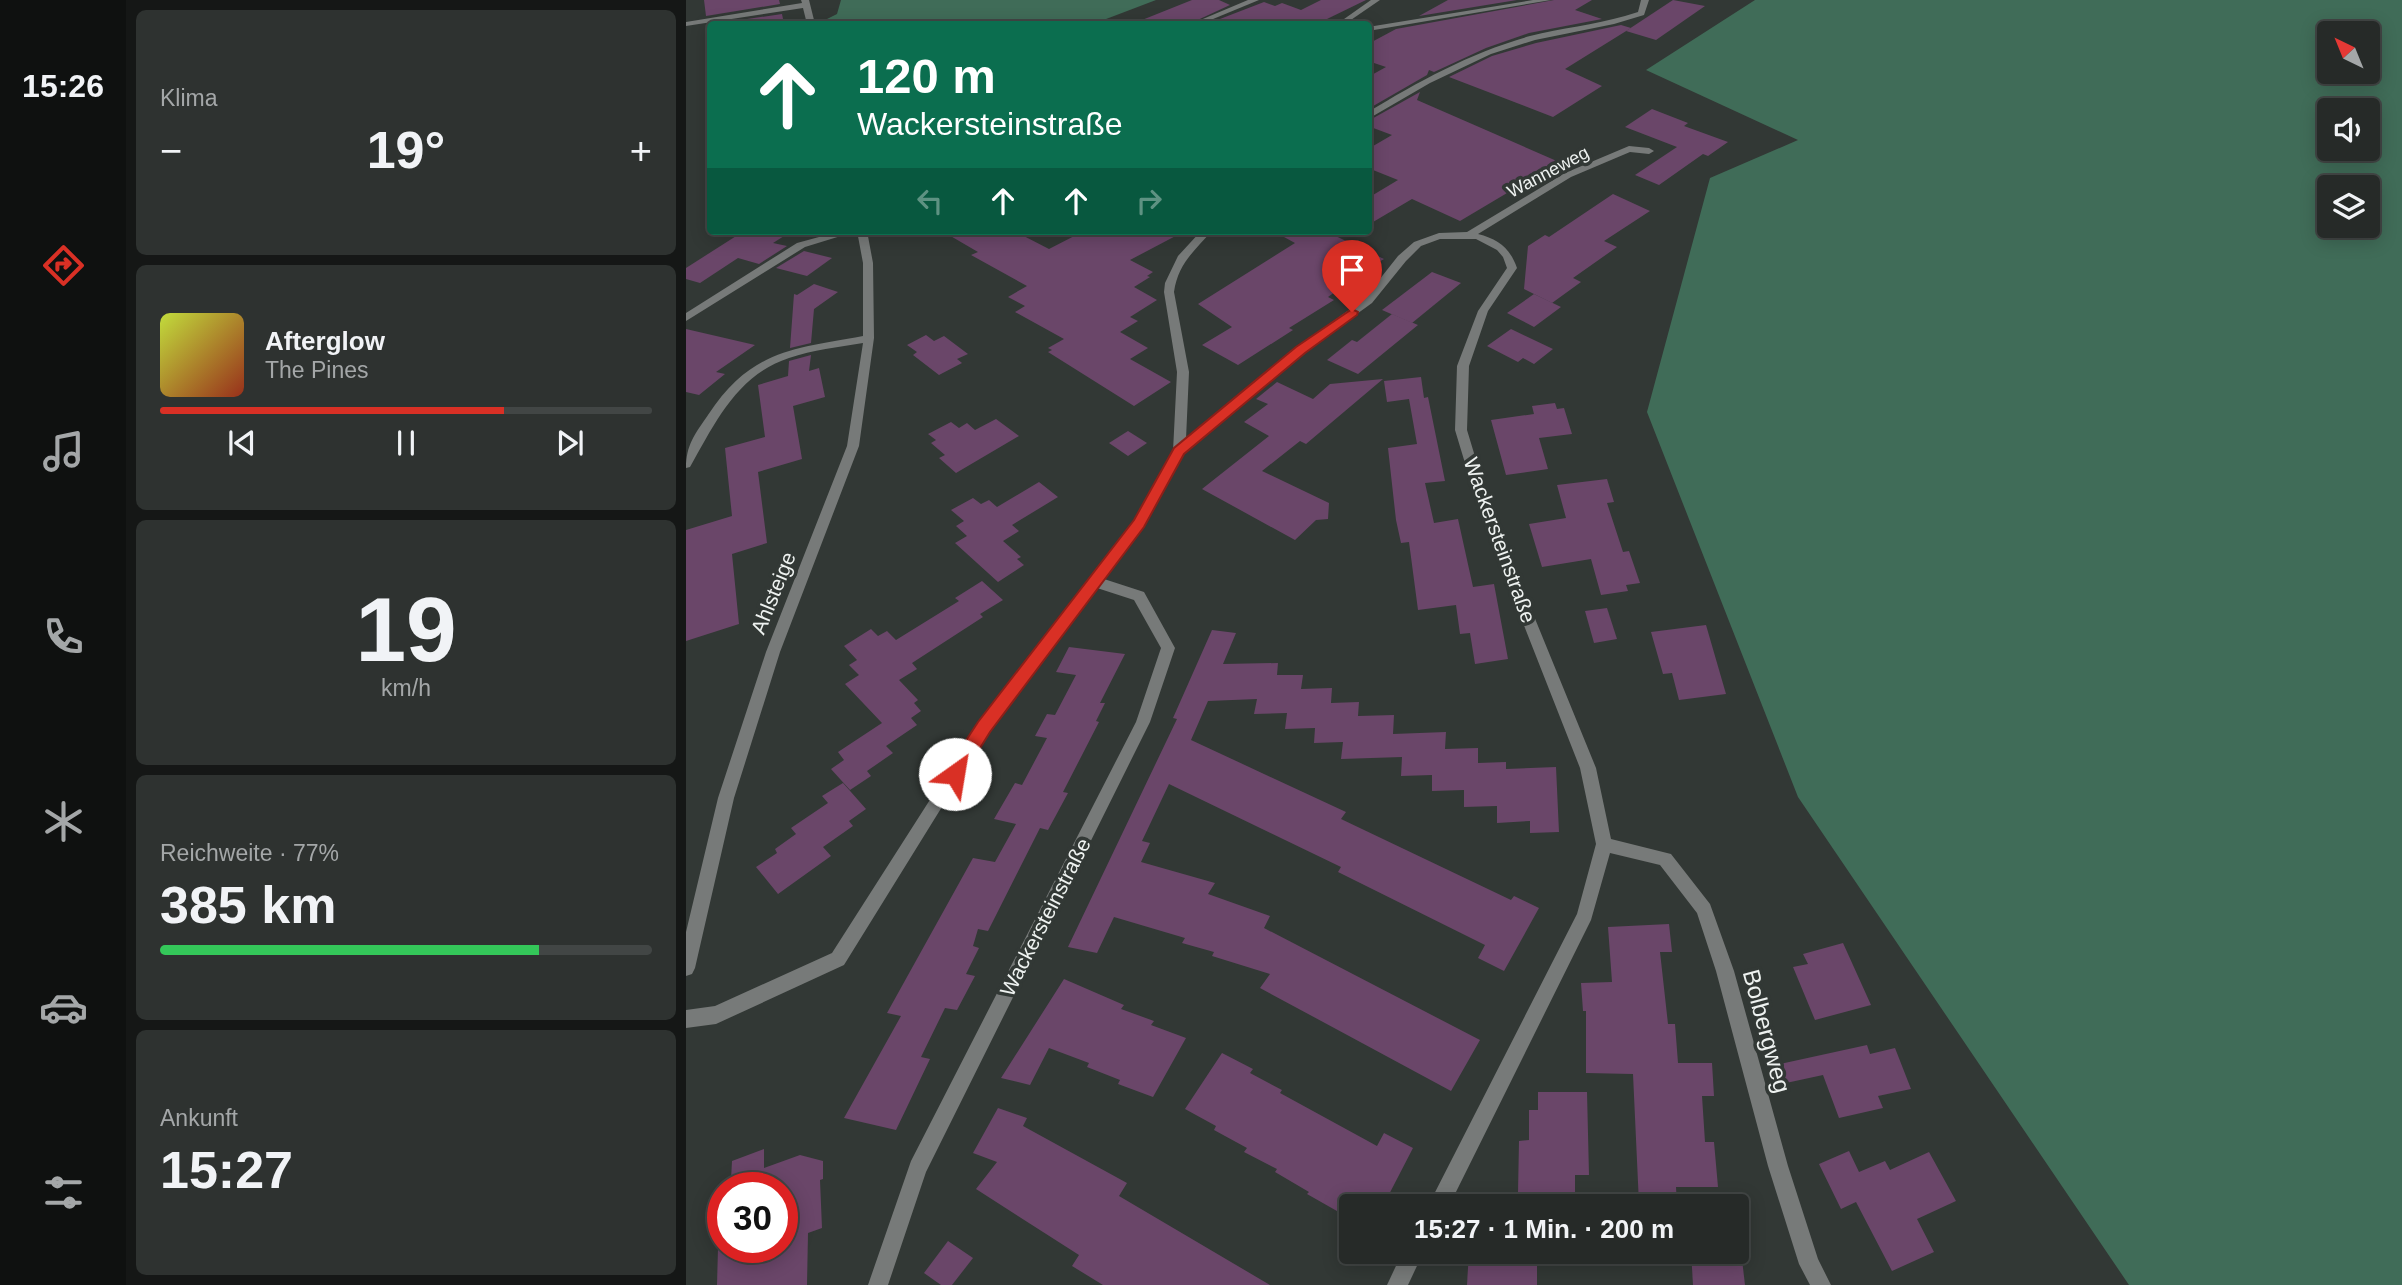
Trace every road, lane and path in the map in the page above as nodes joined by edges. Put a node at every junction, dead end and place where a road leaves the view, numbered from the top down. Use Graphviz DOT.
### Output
graph roads {
  1 [pos="1255,0"];
  2 [pos="1376,0"];
  3 [pos="1547,0"];
  4 [pos="1645,0"];
  5 [pos="806,2"];
  6 [pos="810,21"];
  7 [pos="1202,21"];
  8 [pos="1344,21"];
  9 [pos="686,24"];
  10 [pos="1372,28"];
  11 [pos="1372,114"];
  12 [pos="1649,151"];
  13 [pos="837,235"];
  14 [pos="863,235"];
  15 [pos="1202,235"];
  16 [pos="1467,236"];
  17 [pos="686,318"];
  18 [pos="869,338"];
  19 [pos="1179,451"];
  20 [pos="686,464"];
  21 [pos="1093,581"];
  22 [pos="1604,844"];
  23 [pos="686,968"];
  24 [pos="686,1019"];
  25 [pos="1444,1194"];
  26 [pos="1408,1264"];
  27 [pos="878,1285"];
  28 [pos="1397,1285"];
  29 [pos="1821,1285"];
  1 -- 7 [label="street"];
  2 -- 8 [label="street"];
  3 -- 10 [label="street"];
  4 -- 11 [label="street"];
  5 -- 6 [label="street"];
  5 -- 9 [label="street"];
  12 -- 16 [label="street, Wanneweg"];
  13 -- 17 [label="street"];
  14 -- 18 [label="street, Ahlsteige"];
  15 -- 19 [label="street"];
  16 -- 19 [label="street, Wackersteinstraße"];
  16 -- 22 [label="street, Wackersteinstraße"];
  18 -- 20 [label="street"];
  18 -- 23 [label="street, Ahlsteige"];
  19 -- 21 [label="street"];
  21 -- 24 [label="street"];
  21 -- 27 [label="street, Wackersteinstraße"];
  22 -- 25 [label="street, Wackersteinstraße"];
  22 -- 29 [label="street, Bolbergweg"];
  26 -- 28 [label="street"];
}
